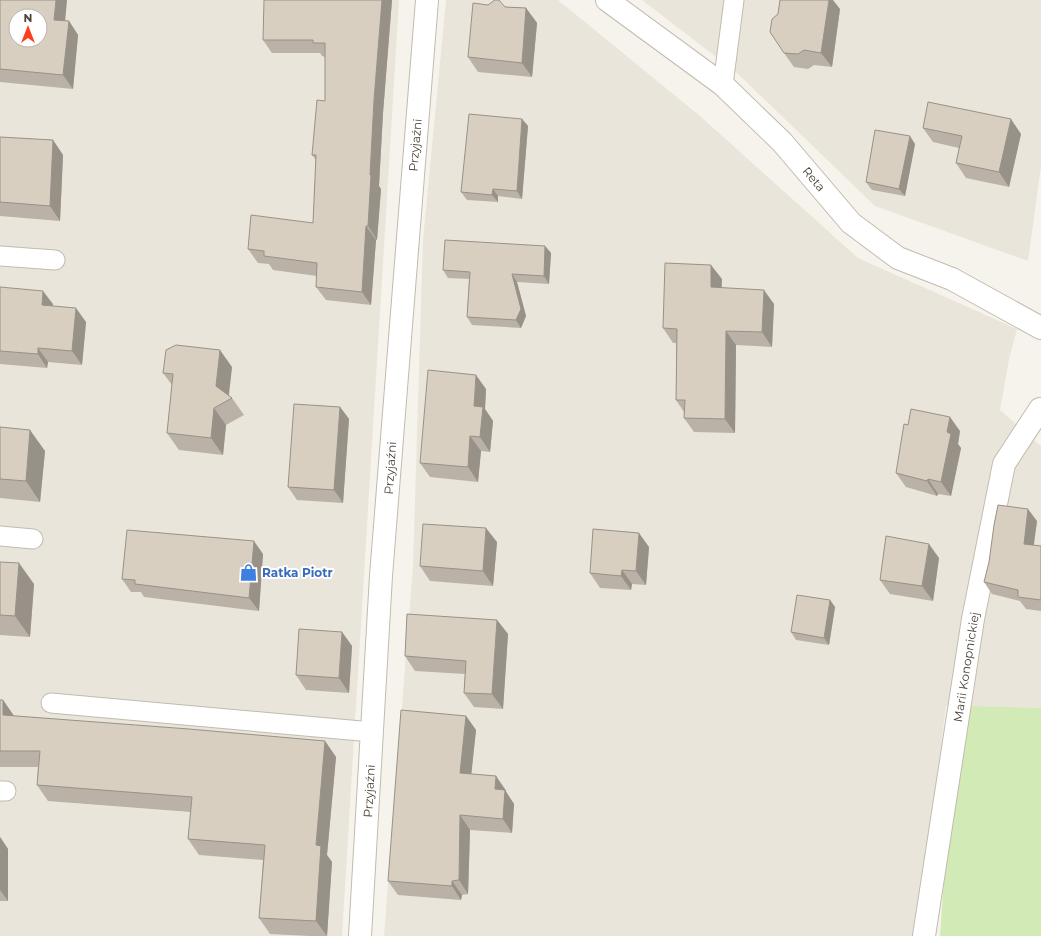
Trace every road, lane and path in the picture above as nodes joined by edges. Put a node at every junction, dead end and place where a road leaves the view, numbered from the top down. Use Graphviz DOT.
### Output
graph roads {
  1 [pos="427,0"];
  2 [pos="608,0"];
  3 [pos="734,0"];
  4 [pos="723,85"];
  5 [pos="0,256"];
  6 [pos="55,260"];
  7 [pos="1041,328"];
  8 [pos="1041,408"];
  9 [pos="0,536"];
  10 [pos="33,539"];
  11 [pos="51,703"];
  12 [pos="372,732"];
  13 [pos="360,936"];
  14 [pos="924,936"];
  1 -- 12 [label="street, Przyjaźni"];
  2 -- 4 [label="street, Reta"];
  3 -- 4 [label="lane"];
  4 -- 7 [label="street, Reta"];
  5 -- 6 [label="lane"];
  8 -- 14 [label="street, Marii Konopnickiej"];
  9 -- 10 [label="lane"];
  11 -- 12 [label="lane"];
  12 -- 13 [label="street, Przyjaźni"];
}
